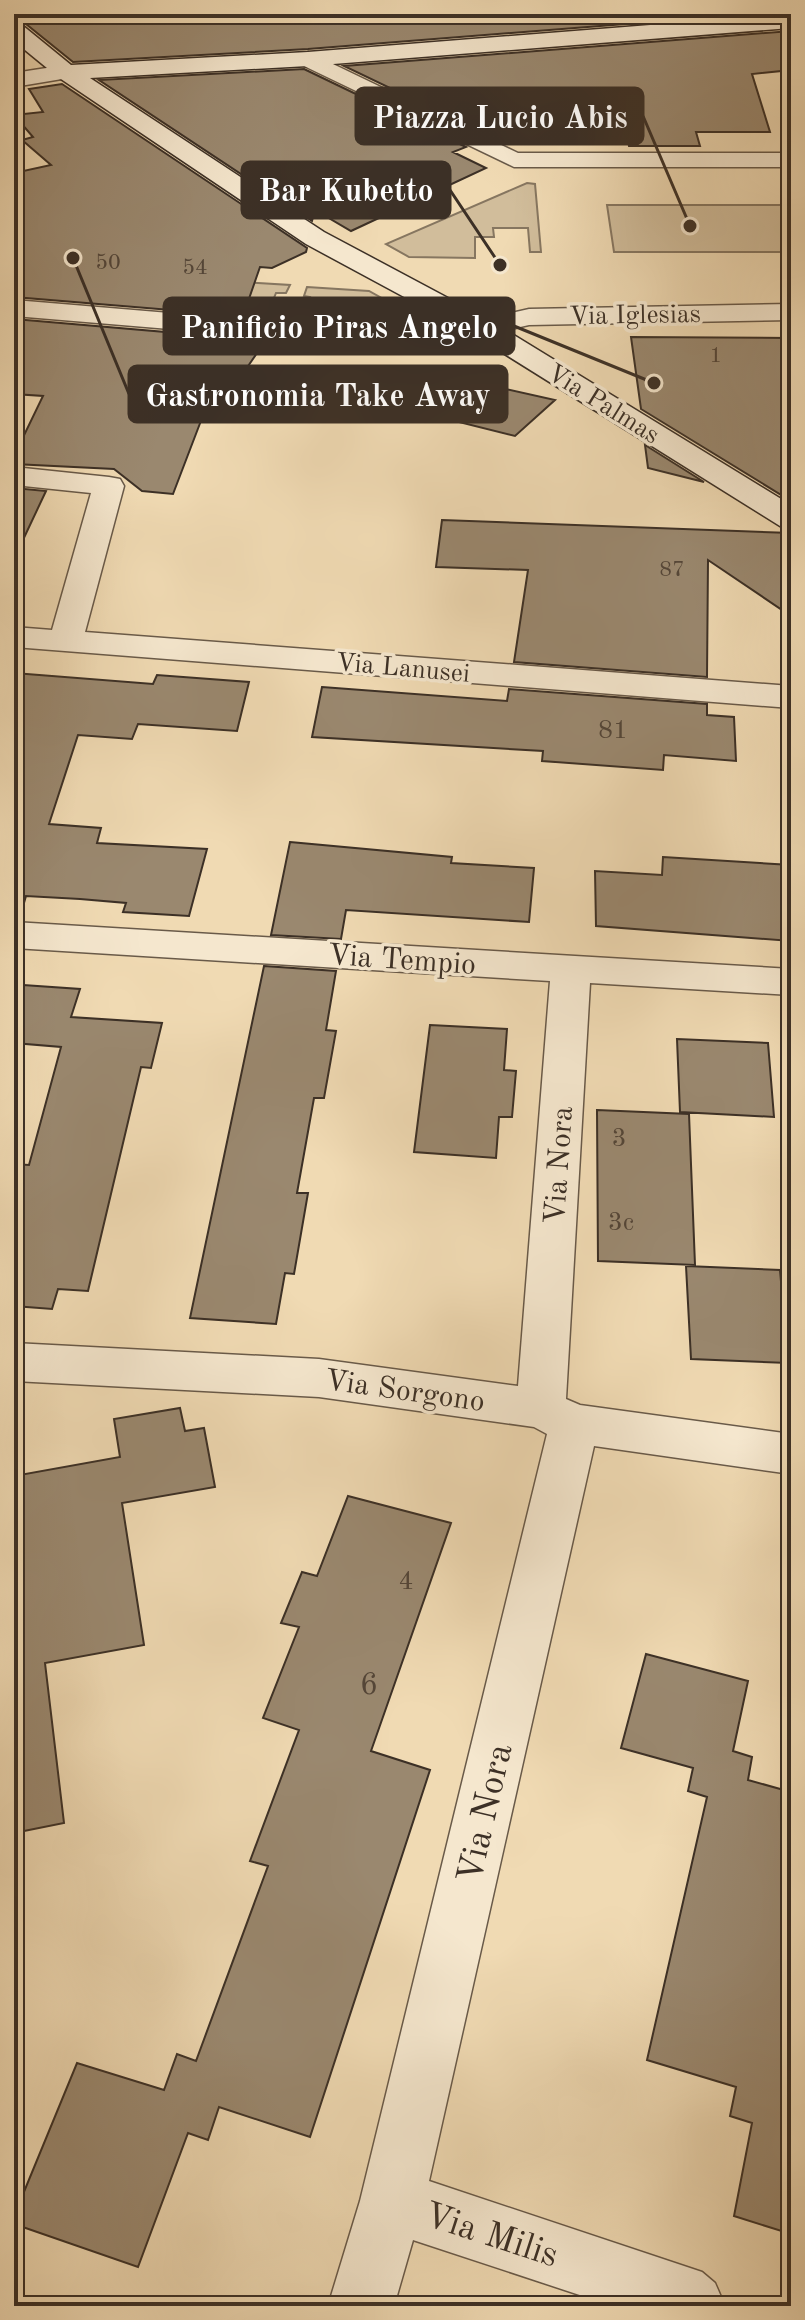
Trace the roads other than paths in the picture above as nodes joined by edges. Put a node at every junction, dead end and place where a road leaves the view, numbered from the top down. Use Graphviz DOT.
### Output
graph roads {
  1 [pos="791,21"];
  2 [pos="14,30"];
  3 [pos="308,59"];
  4 [pos="66,72"];
  5 [pos="14,80"];
  6 [pos="791,160"];
  7 [pos="14,308"];
  8 [pos="791,312"];
  9 [pos="481,327"];
  10 [pos="14,476"];
  11 [pos="791,519"];
  12 [pos="14,637"];
  13 [pos="66,640"];
  14 [pos="791,697"];
  15 [pos="14,935"];
  16 [pos="571,969"];
  17 [pos="791,982"];
  18 [pos="14,1362"];
  19 [pos="558,1416"];
  20 [pos="791,1454"];
  21 [pos="392,2201"];
  22 [pos="361,2306"];
  23 [pos="692,2306"];
  1 -- 3 [label="street"];
  2 -- 4 [label="street, Via Palmas"];
  3 -- 4 [label="street"];
  3 -- 6 [label="street"];
  4 -- 5 [label="street"];
  4 -- 9 [label="street, Via Palmas"];
  7 -- 9 [label="street, Via Iglesias"];
  8 -- 9 [label="street, Via Iglesias"];
  9 -- 11 [label="street, Via Palmas"];
  10 -- 13 [label="street"];
  12 -- 13 [label="street, Via Lanusei"];
  13 -- 14 [label="street, Via Lanusei"];
  15 -- 16 [label="street, Via Tempio"];
  16 -- 17 [label="street, Via Tempio"];
  16 -- 19 [label="street, Via Nora"];
  18 -- 19 [label="street, Via Sorgono"];
  19 -- 20 [label="street, Via Sorgono"];
  19 -- 21 [label="street, Via Nora"];
  21 -- 22 [label="street, Via Milis"];
  21 -- 23 [label="street, Via Milis"];
}
